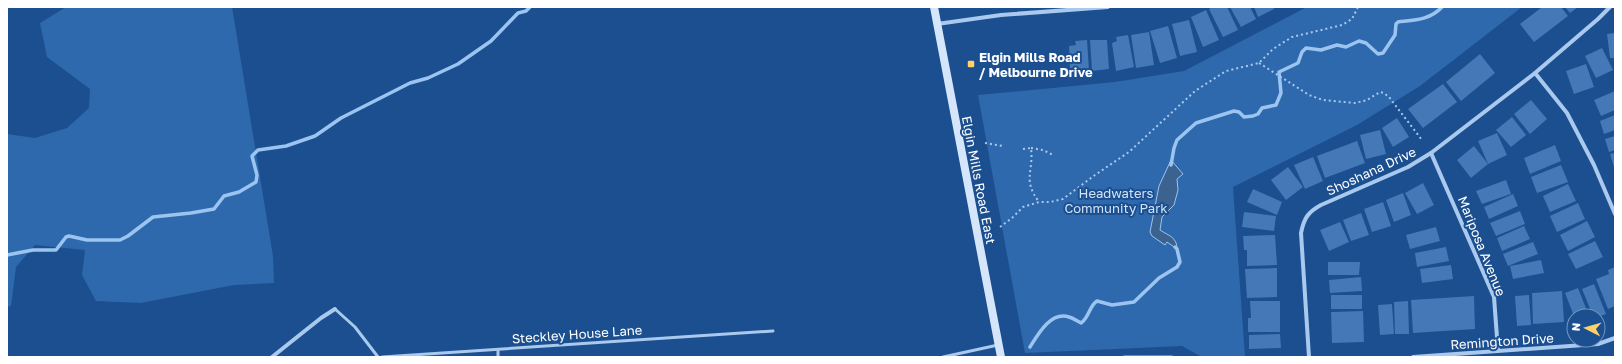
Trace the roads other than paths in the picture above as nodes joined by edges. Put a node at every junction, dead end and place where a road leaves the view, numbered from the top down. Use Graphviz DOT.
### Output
graph roads {
  1 [pos="934,7"];
  2 [pos="1108,7"];
  3 [pos="1610,7"];
  4 [pos="937,24"];
  5 [pos="1535,73"];
  6 [pos="1431,153"];
  7 [pos="1615,214"];
  8 [pos="335,309"];
  9 [pos="773,331"];
  10 [pos="1615,338"];
  11 [pos="998,345"];
  12 [pos="498,350"];
  13 [pos="1498,351"];
  14 [pos="272,357"];
  15 [pos="378,357"];
  16 [pos="382,357"];
  17 [pos="498,357"];
  18 [pos="943,357"];
  19 [pos="1001,357"];
  20 [pos="1124,357"];
  21 [pos="1172,357"];
  22 [pos="1309,357"];
  23 [pos="1413,357"];
  1 -- 4 [label="main road, Elgin Mills Road East"];
  2 -- 4 [label="street"];
  3 -- 5 [label="street, Shoshana Drive"];
  4 -- 11 [label="main road, Elgin Mills Road East"];
  5 -- 6 [label="street, Shoshana Drive"];
  5 -- 7 [label="street"];
  6 -- 13 [label="street, Mariposa Avenue"];
  6 -- 22 [label="street, Shoshana Drive"];
  8 -- 14 [label="street"];
  8 -- 15 [label="lane"];
  9 -- 12 [label="lane, Steckley House Lane"];
  10 -- 13 [label="street, Remington Drive"];
  11 -- 18 [label="lane"];
  11 -- 19 [label="main road, Elgin Mills Road East"];
  12 -- 16 [label="lane, Steckley House Lane"];
  12 -- 17 [label="lane"];
  13 -- 23 [label="street, Remington Drive"];
  20 -- 21 [label="lane"];
}
